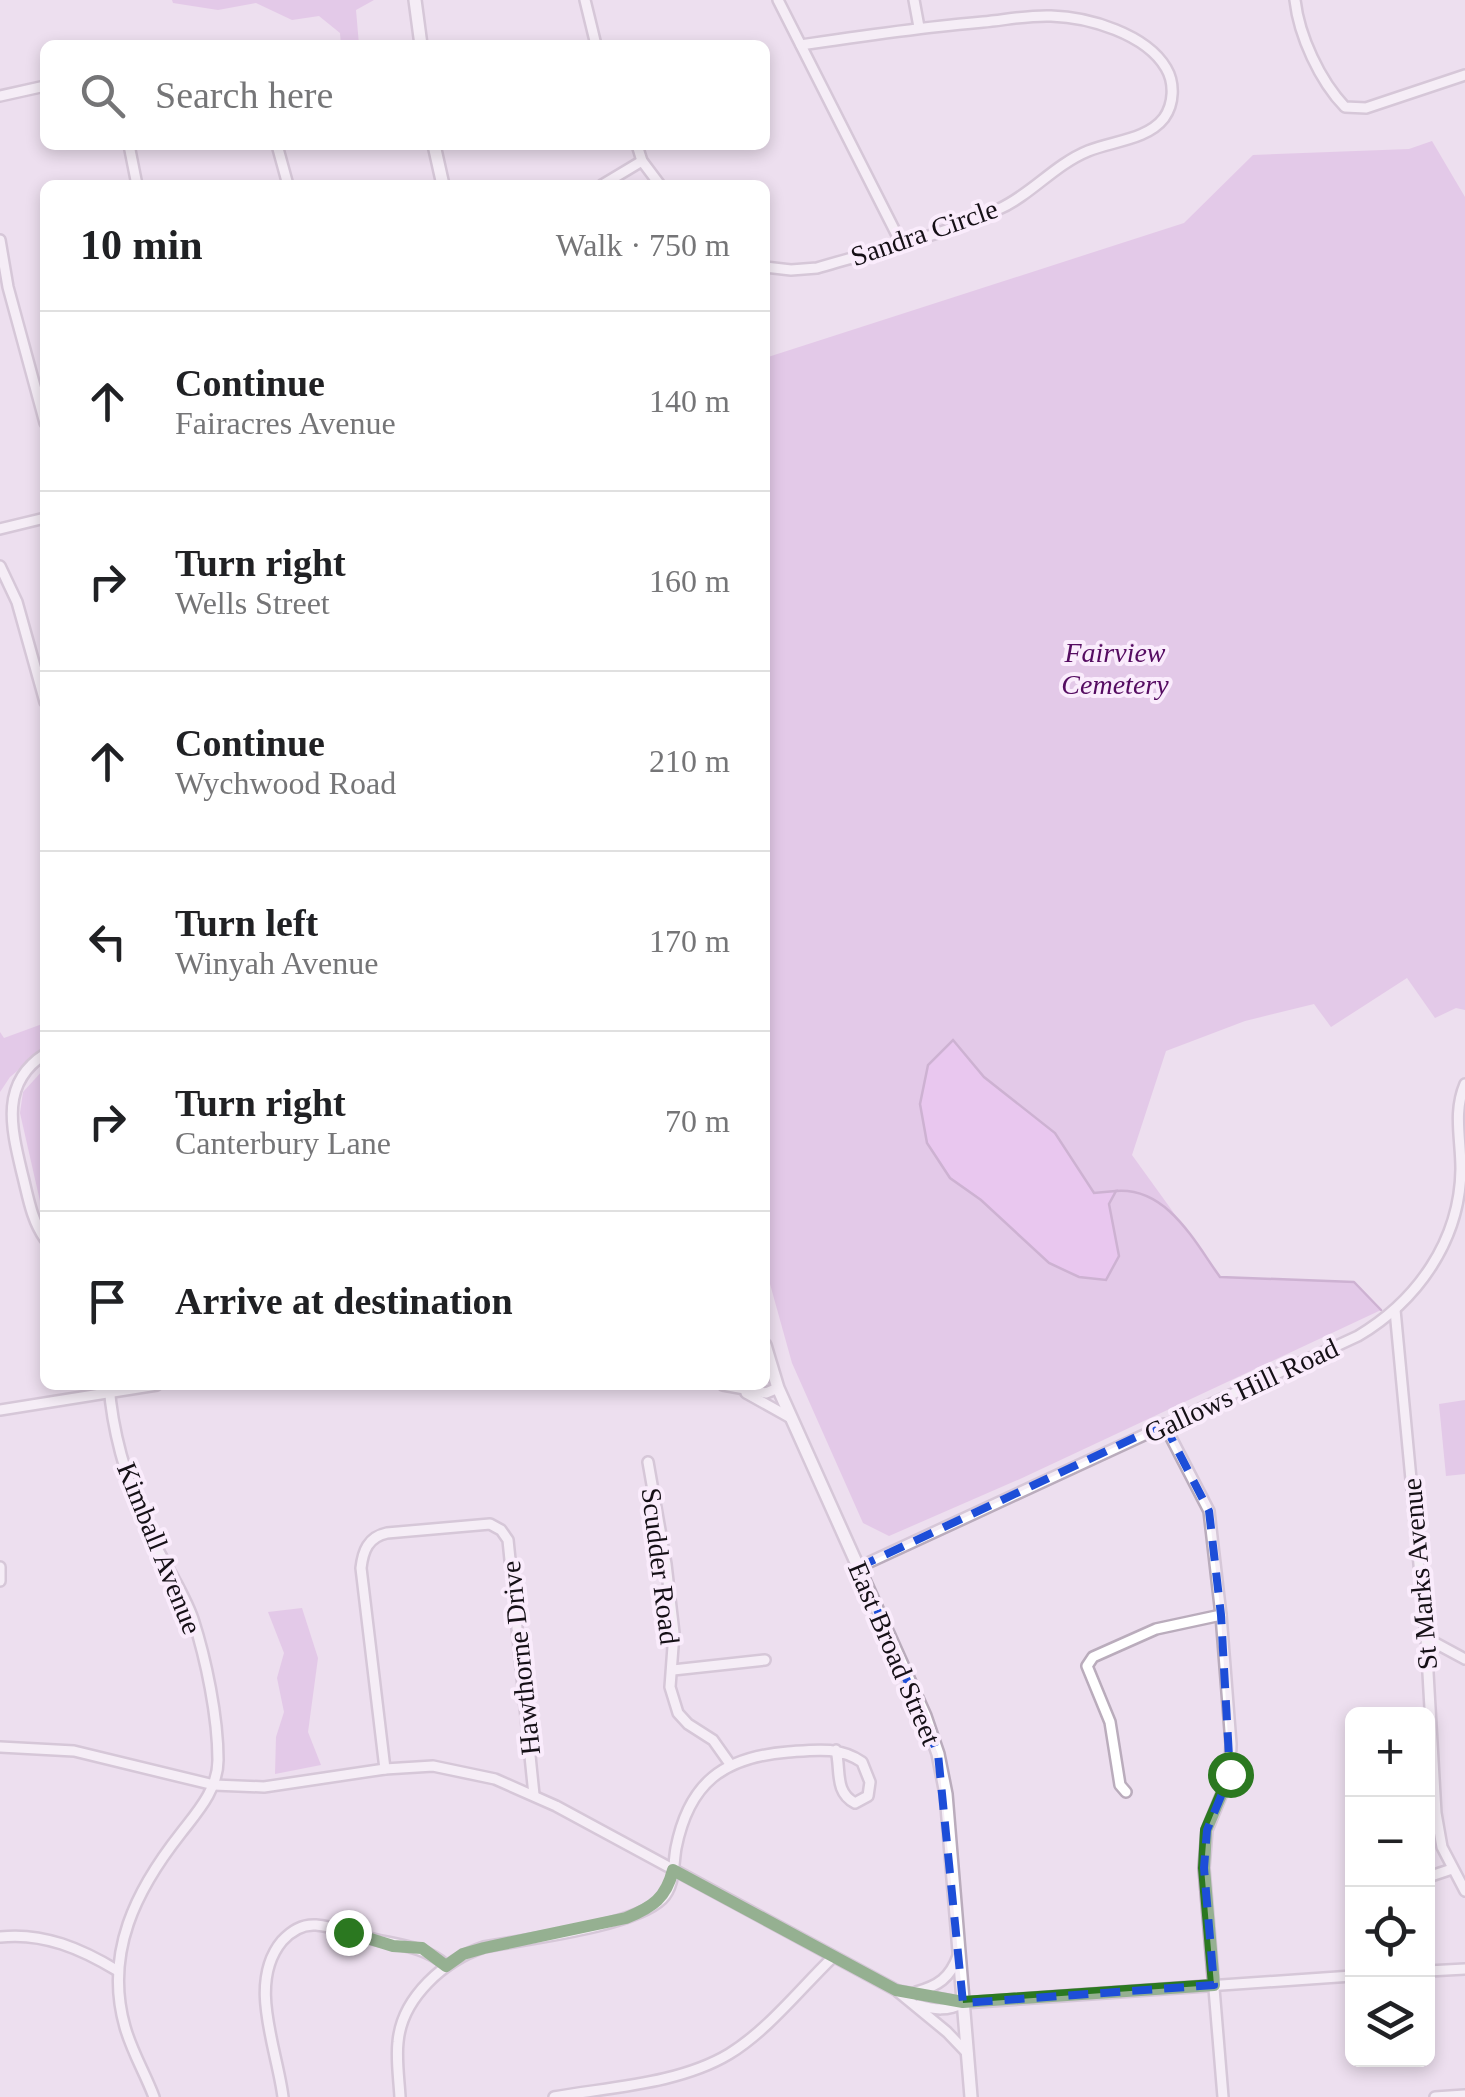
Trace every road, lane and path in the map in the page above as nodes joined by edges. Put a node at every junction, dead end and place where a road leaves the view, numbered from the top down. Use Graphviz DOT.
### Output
graph roads {
  1 [pos="416,0"];
  2 [pos="585,0"];
  3 [pos="778,0"];
  4 [pos="914,0"];
  5 [pos="1295,0"];
  6 [pos="920,28"];
  7 [pos="420,40"];
  8 [pos="595,40"];
  9 [pos="801,46"];
  10 [pos="1465,75"];
  11 [pos="40,87"];
  12 [pos="0,96"];
  13 [pos="130,150"];
  14 [pos="278,150"];
  15 [pos="435,150"];
  16 [pos="638,150"];
  17 [pos="642,161"];
  18 [pos="136,180"];
  19 [pos="287,180"];
  20 [pos="443,180"];
  21 [pos="610,180"];
  22 [pos="656,180"];
  23 [pos="0,240"];
  24 [pos="901,242"];
  25 [pos="770,268"];
  26 [pos="40,405"];
  27 [pos="40,519"];
  28 [pos="0,529"];
  29 [pos="0,566"];
  30 [pos="40,684"];
  31 [pos="40,1058"];
  32 [pos="1465,1084"];
  33 [pos="40,1230"];
  34 [pos="1395,1310"];
  35 [pos="770,1362"];
  36 [pos="778,1388"];
  37 [pos="104,1390"];
  38 [pos="109,1390"];
  39 [pos="740,1390"];
  40 [pos="744,1391"];
  41 [pos="0,1410"];
  42 [pos="792,1418"];
  43 [pos="1164,1424"];
  44 [pos="648,1462"];
  45 [pos="858,1566"];
  46 [pos="0,1567"];
  47 [pos="0,1581"];
  48 [pos="1222,1616"];
  49 [pos="1426,1638"];
  50 [pos="1465,1659"];
  51 [pos="765,1660"];
  52 [pos="672,1670"];
  53 [pos="0,1747"];
  54 [pos="836,1750"];
  55 [pos="730,1764"];
  56 [pos="385,1769"];
  57 [pos="214,1785"];
  58 [pos="1126,1792"];
  59 [pos="534,1795"];
  60 [pos="1452,1868"];
  61 [pos="673,1870"];
  62 [pos="1435,1874"];
  63 [pos="1465,1891"];
  64 [pos="0,1937"];
  65 [pos="959,1954"];
  66 [pos="832,1958"];
  67 [pos="446,1966"];
  68 [pos="1465,1969"];
  69 [pos="118,1971"];
  70 [pos="1435,1971"];
  71 [pos="1345,1976"];
  72 [pos="1214,1985"];
  73 [pos="910,1998"];
  74 [pos="963,2002"];
  75 [pos="968,2054"];
  76 [pos="1465,2094"];
  77 [pos="154,2097"];
  78 [pos="283,2097"];
  79 [pos="400,2097"];
  80 [pos="554,2097"];
  81 [pos="972,2097"];
  82 [pos="1222,2097"];
  83 [pos="1435,2097"];
  1 -- 7 [label="street"];
  2 -- 8 [label="street"];
  3 -- 9 [label="street"];
  4 -- 6 [label="street"];
  5 -- 10 [label="street"];
  6 -- 9 [label="street, Sandra Circle"];
  6 -- 24 [label="street, Sandra Circle"];
  9 -- 24 [label="street"];
  11 -- 12 [label="street"];
  13 -- 18 [label="street"];
  14 -- 19 [label="street"];
  15 -- 20 [label="street"];
  16 -- 17 [label="street"];
  17 -- 21 [label="street"];
  17 -- 22 [label="street"];
  23 -- 26 [label="street"];
  24 -- 25 [label="street, Sandra Circle"];
  27 -- 28 [label="street"];
  29 -- 30 [label="street"];
  31 -- 33 [label="street"];
  32 -- 34 [label="street, Gallows Hill Road"];
  34 -- 43 [label="street, Gallows Hill Road"];
  34 -- 49 [label="street, St Marks Avenue"];
  35 -- 36 [label="street, East Broad Street"];
  36 -- 40 [label="street"];
  36 -- 42 [label="street, East Broad Street"];
  37 -- 41 [label="street"];
  38 -- 57 [label="street, Kimball Avenue"];
  39 -- 40 [label="street"];
  40 -- 42 [label="street"];
  42 -- 45 [label="street, East Broad Street"];
  43 -- 45 [label="street, Gallows Hill Road"];
  43 -- 48 [label="street"];
  44 -- 52 [label="street, Scudder Road"];
  45 -- 65 [label="street, East Broad Street"];
  46 -- 47 [label="street"];
  48 -- 58 [label="street"];
  48 -- 72 [label="street"];
  49 -- 50 [label="street"];
  49 -- 60 [label="street, St Marks Avenue"];
  51 -- 52 [label="street"];
  52 -- 55 [label="street, Scudder Road"];
  53 -- 57 [label="street"];
  54 -- 54 [label="street"];
  54 -- 55 [label="street"];
  55 -- 61 [label="street"];
  56 -- 57 [label="street"];
  56 -- 59 [label="street"];
  56 -- 59 [label="street, Hawthorne Drive"];
  57 -- 69 [label="street"];
  59 -- 61 [label="street"];
  60 -- 62 [label="street"];
  60 -- 63 [label="street, St Marks Avenue"];
  61 -- 66 [label="street"];
  61 -- 67 [label="street"];
  64 -- 69 [label="street"];
  65 -- 73 [label="street"];
  65 -- 74 [label="street, East Broad Street"];
  66 -- 73 [label="street"];
  66 -- 80 [label="street"];
  67 -- 78 [label="street"];
  67 -- 79 [label="street"];
  68 -- 70 [label="street"];
  69 -- 77 [label="street"];
  71 -- 72 [label="street"];
  72 -- 74 [label="street"];
  72 -- 82 [label="street"];
  73 -- 74 [label="street"];
  73 -- 75 [label="street"];
  74 -- 75 [label="street, East Broad Street"];
  75 -- 81 [label="street, East Broad Street"];
  76 -- 83 [label="street"];
}
